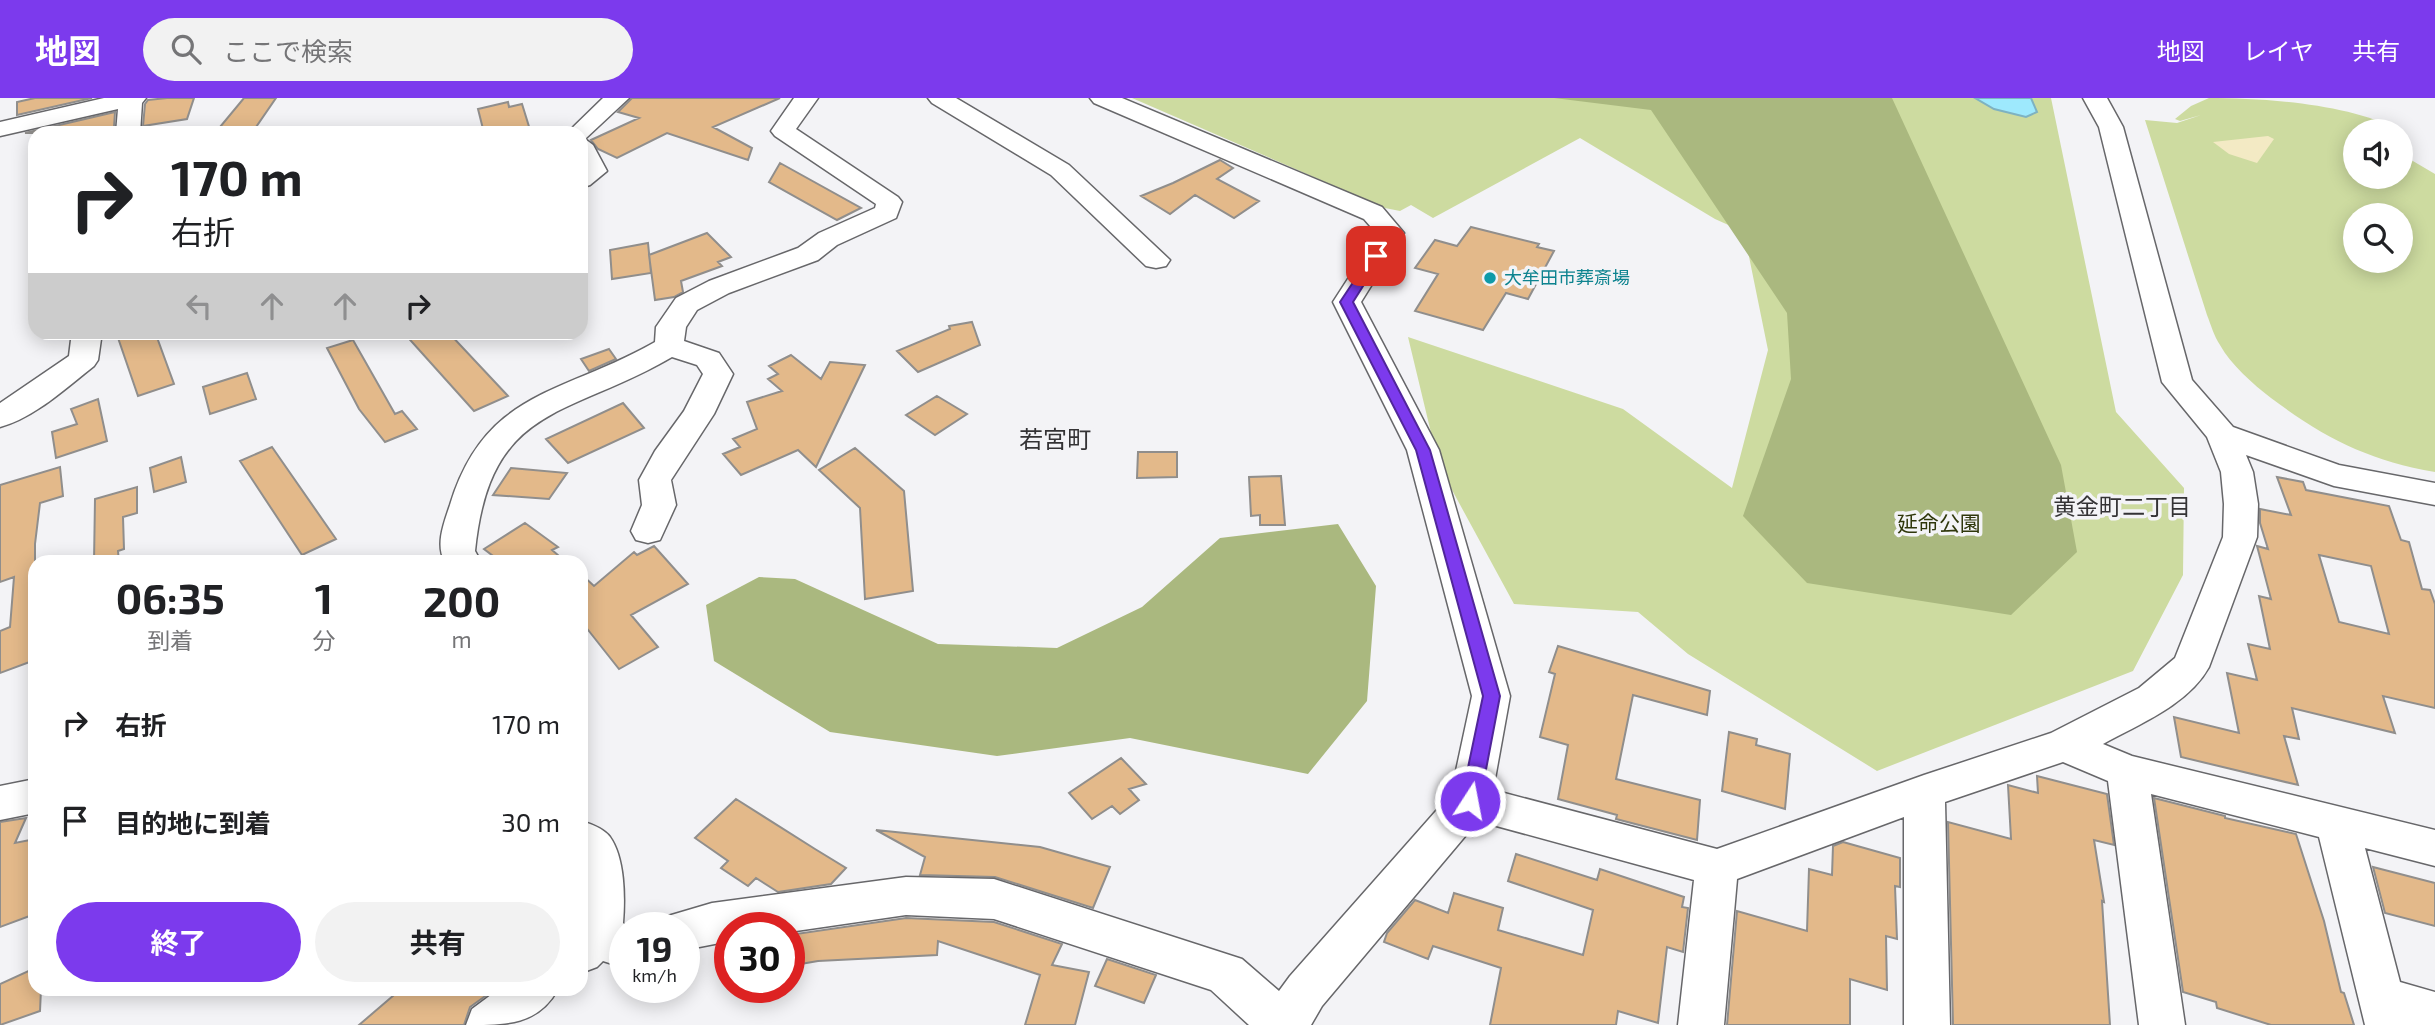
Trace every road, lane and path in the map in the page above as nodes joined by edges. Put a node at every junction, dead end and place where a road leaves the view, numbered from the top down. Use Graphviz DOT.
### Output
graph roads {
  1 [pos="617,98"];
  2 [pos="806,98"];
  3 [pos="940,98"];
  4 [pos="1102,98"];
  5 [pos="2095,98"];
  6 [pos="132,99"];
  7 [pos="129,126"];
  8 [pos="587,126"];
  9 [pos="0,129"];
  10 [pos="588,159"];
  11 [pos="588,175"];
  12 [pos="1156,260"];
  13 [pos="86,340"];
  14 [pos="669,346"];
  15 [pos="0,416"];
  16 [pos="2222,434"];
  17 [pos="2432,501"];
  18 [pos="648,531"];
  19 [pos="459,555"];
  20 [pos="2064,745"];
  21 [pos="2127,771"];
  22 [pos="1924,792"];
  23 [pos="28,797"];
  24 [pos="1470,801"];
  25 [pos="0,803"];
  26 [pos="2337,823"];
  27 [pos="588,844"];
  28 [pos="2435,848"];
  29 [pos="1717,868"];
  30 [pos="700,926"];
  31 [pos="602,944"];
  32 [pos="526,996"];
  33 [pos="2385,1012"];
  34 [pos="2435,1014"];
  35 [pos="489,1025"];
  36 [pos="1283,1025"];
  37 [pos="1701,1025"];
  38 [pos="1927,1025"];
  39 [pos="2162,1025"];
  1 -- 8 [label="street"];
  2 -- 14 [label="street"];
  3 -- 12 [label="street"];
  4 -- 24 [label="street"];
  5 -- 16 [label="street"];
  6 -- 7 [label="street"];
  6 -- 9 [label="street"];
  10 -- 11 [label="street"];
  13 -- 15 [label="street"];
  14 -- 18 [label="street"];
  14 -- 19 [label="street"];
  16 -- 17 [label="street"];
  16 -- 20 [label="street"];
  20 -- 21 [label="street"];
  20 -- 22 [label="street"];
  21 -- 26 [label="street"];
  21 -- 39 [label="street"];
  22 -- 29 [label="street"];
  22 -- 38 [label="street"];
  23 -- 25 [label="street"];
  24 -- 29 [label="street"];
  24 -- 36 [label="street"];
  26 -- 28 [label="street"];
  26 -- 33 [label="street"];
  27 -- 31 [label="street"];
  29 -- 37 [label="street"];
  30 -- 36 [label="street"];
  32 -- 35 [label="street"];
  33 -- 34 [label="street"];
}
